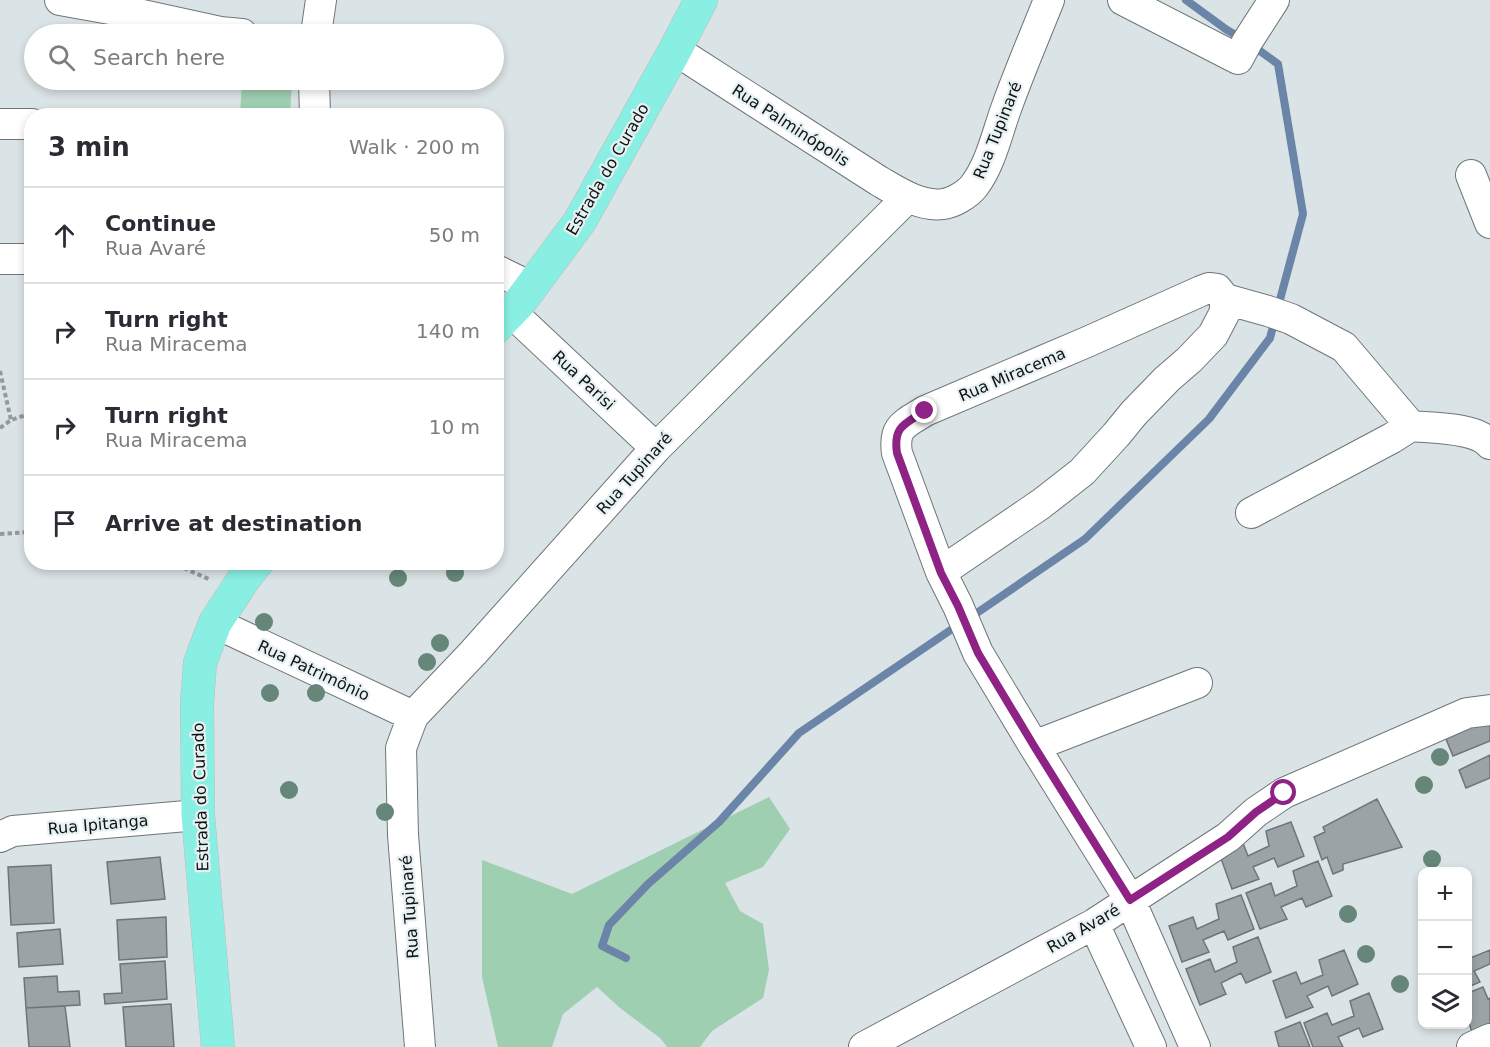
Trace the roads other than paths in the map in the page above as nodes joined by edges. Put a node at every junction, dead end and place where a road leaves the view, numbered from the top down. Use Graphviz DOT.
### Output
graph roads {
  1 [pos="60,0"];
  2 [pos="321,0"];
  3 [pos="701,0"];
  4 [pos="1049,0"];
  5 [pos="1123,0"];
  6 [pos="1274,0"];
  7 [pos="184,24"];
  8 [pos="317,24"];
  9 [pos="675,51"];
  10 [pos="314,90"];
  11 [pos="315,108"];
  12 [pos="0,124"];
  13 [pos="24,124"];
  14 [pos="1471,175"];
  15 [pos="908,197"];
  16 [pos="1490,223"];
  17 [pos="0,259"];
  18 [pos="24,259"];
  19 [pos="504,288"];
  20 [pos="1221,294"];
  21 [pos="513,309"];
  22 [pos="1411,426"];
  23 [pos="1490,444"];
  24 [pos="656,448"];
  25 [pos="1251,513"];
  26 [pos="251,570"];
  27 [pos="941,573"];
  28 [pos="215,623"];
  29 [pos="1197,683"];
  30 [pos="1490,710"];
  31 [pos="413,716"];
  32 [pos="1034,746"];
  33 [pos="198,815"];
  34 [pos="0,837"];
  35 [pos="1130,900"];
  36 [pos="1094,924"];
  37 [pos="1490,1039"];
  38 [pos="218,1047"];
  39 [pos="420,1047"];
  40 [pos="864,1047"];
  41 [pos="1151,1047"];
  42 [pos="1195,1047"];
  43 [pos="1472,1047"];
  1 -- 7 [label="street"];
  2 -- 8 [label="street"];
  3 -- 9 [label="main road, Estrada do Curado"];
  4 -- 15 [label="street, Rua Tupinaré"];
  5 -- 6 [label="street"];
  9 -- 15 [label="street, Rua Palminópolis"];
  9 -- 21 [label="main road, Estrada do Curado"];
  10 -- 11 [label="street"];
  12 -- 13 [label="street"];
  14 -- 16 [label="street"];
  15 -- 24 [label="street, Rua Tupinaré"];
  17 -- 18 [label="street"];
  19 -- 21 [label="street, Rua Parisi"];
  20 -- 22 [label="street"];
  20 -- 27 [label="street"];
  20 -- 27 [label="street, Rua Miracema"];
  21 -- 24 [label="street, Rua Parisi"];
  22 -- 23 [label="street"];
  22 -- 25 [label="street"];
  24 -- 31 [label="street, Rua Tupinaré"];
  26 -- 28 [label="main road, Estrada do Curado"];
  27 -- 32 [label="street, Rua Miracema"];
  28 -- 31 [label="street, Rua Patrimônio"];
  28 -- 33 [label="main road, Estrada do Curado"];
  29 -- 32 [label="street"];
  30 -- 35 [label="street, Rua Avaré"];
  31 -- 39 [label="street, Rua Tupinaré"];
  32 -- 35 [label="street, Rua Miracema"];
  33 -- 34 [label="street, Rua Ipitanga"];
  33 -- 38 [label="main road, Estrada do Curado"];
  35 -- 36 [label="street, Rua Avaré"];
  35 -- 42 [label="street, Rua Miracema"];
  36 -- 40 [label="street, Rua Avaré"];
  36 -- 41 [label="street"];
  37 -- 43 [label="street"];
}
